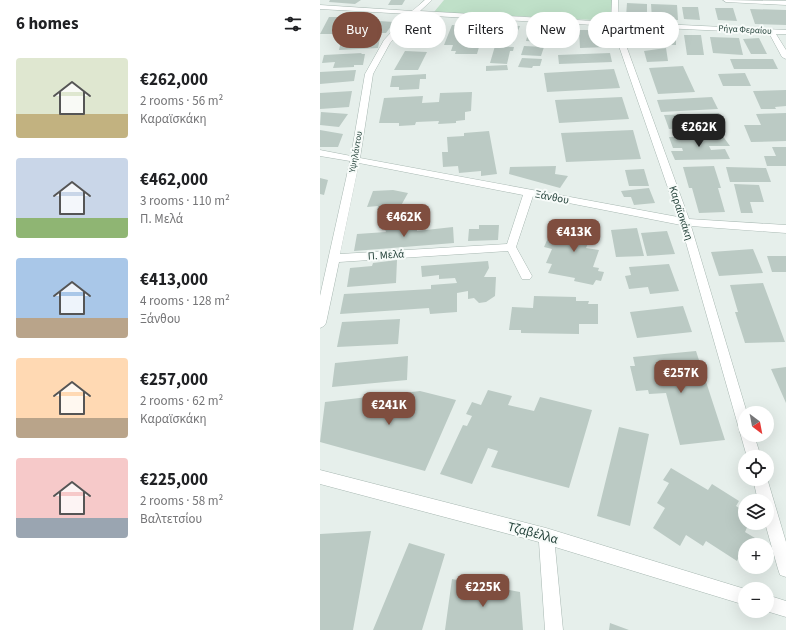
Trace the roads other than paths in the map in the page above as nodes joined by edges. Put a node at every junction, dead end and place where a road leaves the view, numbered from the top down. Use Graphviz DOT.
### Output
graph roads {
  1 [pos="429,0"];
  2 [pos="615,0"];
  3 [pos="726,0"];
  4 [pos="786,3"];
  5 [pos="320,7"];
  6 [pos="398,12"];
  7 [pos="414,12"];
  8 [pos="615,12"];
  9 [pos="446,15"];
  10 [pos="588,23"];
  11 [pos="679,27"];
  12 [pos="771,31"];
  13 [pos="786,32"];
  14 [pos="390,39"];
  15 [pos="623,48"];
  16 [pos="786,57"];
  17 [pos="320,153"];
  18 [pos="355,159"];
  19 [pos="529,193"];
  20 [pos="685,222"];
  21 [pos="786,229"];
  22 [pos="511,247"];
  23 [pos="333,258"];
  24 [pos="526,276"];
  25 [pos="320,323"];
  26 [pos="739,406"];
  27 [pos="320,476"];
  28 [pos="774,527"];
  29 [pos="546,536"];
  30 [pos="786,569"];
  31 [pos="738,594"];
  32 [pos="774,605"];
  33 [pos="786,609"];
  34 [pos="554,630"];
  1 -- 7 [label="street, Υψηλάντου"];
  2 -- 8 [label="street, Καραϊσκάκη"];
  3 -- 4 [label="street"];
  5 -- 6 [label="street, Ρήγα Φεραίου"];
  9 -- 10 [label="street, Ρήγα Φεραίου"];
  11 -- 12 [label="street, Ρήγα Φεραίου"];
  12 -- 13 [label="street, Ρήγα Φεραίου"];
  12 -- 16 [label="street"];
  14 -- 18 [label="street, Υψηλάντου"];
  15 -- 20 [label="street, Καραϊσκάκη"];
  17 -- 18 [label="street, Ξάνθου"];
  18 -- 19 [label="street, Ξάνθου"];
  18 -- 23 [label="street, Υψηλάντου"];
  19 -- 20 [label="street, Ξάνθου"];
  19 -- 22 [label="street"];
  20 -- 21 [label="street, Ξάνθου"];
  20 -- 26 [label="street, Καραϊσκάκη"];
  22 -- 23 [label="street, Π. Μελά"];
  22 -- 24 [label="street"];
  23 -- 25 [label="street, Υψηλάντου"];
  27 -- 29 [label="street, Τζαβέλλα"];
  28 -- 30 [label="street"];
  29 -- 31 [label="street, Τζαβέλλα"];
  29 -- 34 [label="street"];
  32 -- 33 [label="street"];
}
